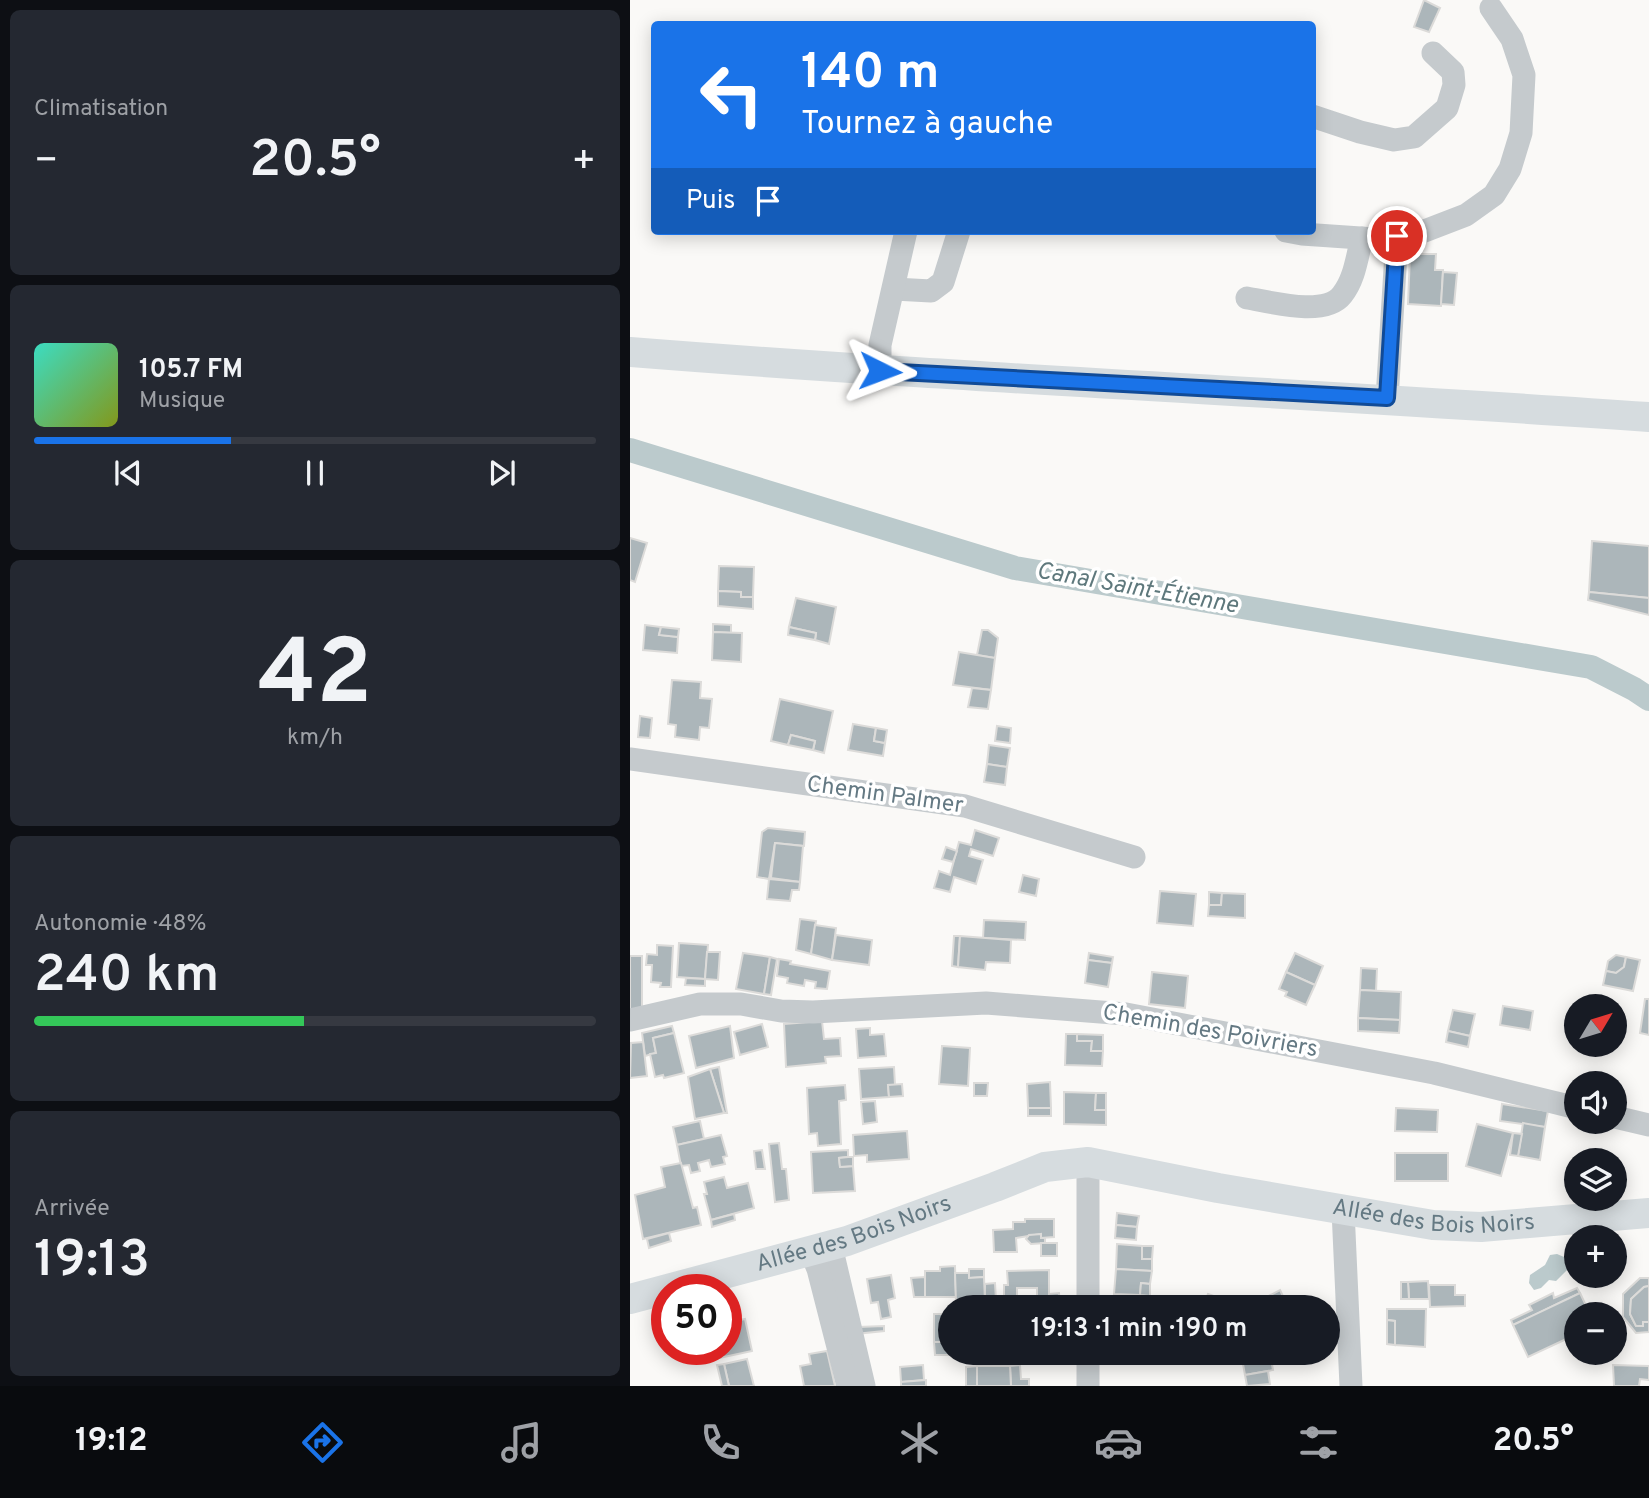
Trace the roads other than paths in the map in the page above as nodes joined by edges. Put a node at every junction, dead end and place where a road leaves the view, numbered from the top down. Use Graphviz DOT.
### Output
graph roads {
  1 [pos="1491,8"];
  2 [pos="1433,53"];
  3 [pos="1316,117"];
  4 [pos="905,235"];
  5 [pos="957,235"];
  6 [pos="1316,235"];
  7 [pos="1397,236"];
  8 [pos="1362,238"];
  9 [pos="894,289"];
  10 [pos="1248,298"];
  11 [pos="630,352"];
  12 [pos="880,371"];
  13 [pos="1387,398"];
  14 [pos="1649,417"];
  15 [pos="630,759"];
  16 [pos="1134,857"];
  17 [pos="630,1020"];
  18 [pos="1564,1105"];
  19 [pos="1627,1120"];
  20 [pos="1649,1125"];
  21 [pos="1088,1171"];
  22 [pos="1343,1210"];
  23 [pos="1649,1213"];
  24 [pos="821,1249"];
  25 [pos="1088,1295"];
  26 [pos="630,1299"];
  27 [pos="1088,1365"];
  28 [pos="848,1386"];
  29 [pos="864,1386"];
  30 [pos="1088,1386"];
  31 [pos="1351,1386"];
  1 -- 7 [label="street"];
  2 -- 3 [label="street"];
  4 -- 9 [label="street"];
  5 -- 9 [label="street"];
  6 -- 8 [label="street"];
  7 -- 8 [label="street"];
  7 -- 13 [label="street"];
  8 -- 10 [label="street"];
  9 -- 12 [label="street"];
  11 -- 12 [label="main road"];
  12 -- 13 [label="main road"];
  13 -- 14 [label="main road"];
  15 -- 16 [label="street, Chemin Palmer"];
  17 -- 18 [label="street, Chemin des Poivriers"];
  19 -- 20 [label="street"];
  21 -- 22 [label="main road, Allée des Bois Noirs"];
  21 -- 24 [label="main road, Allée des Bois Noirs"];
  21 -- 25 [label="street"];
  22 -- 23 [label="main road, Allée des Bois Noirs"];
  22 -- 31 [label="street"];
  24 -- 26 [label="main road, Allée des Bois Noirs"];
  24 -- 28 [label="street"];
  24 -- 29 [label="street"];
  27 -- 30 [label="street"];
}
